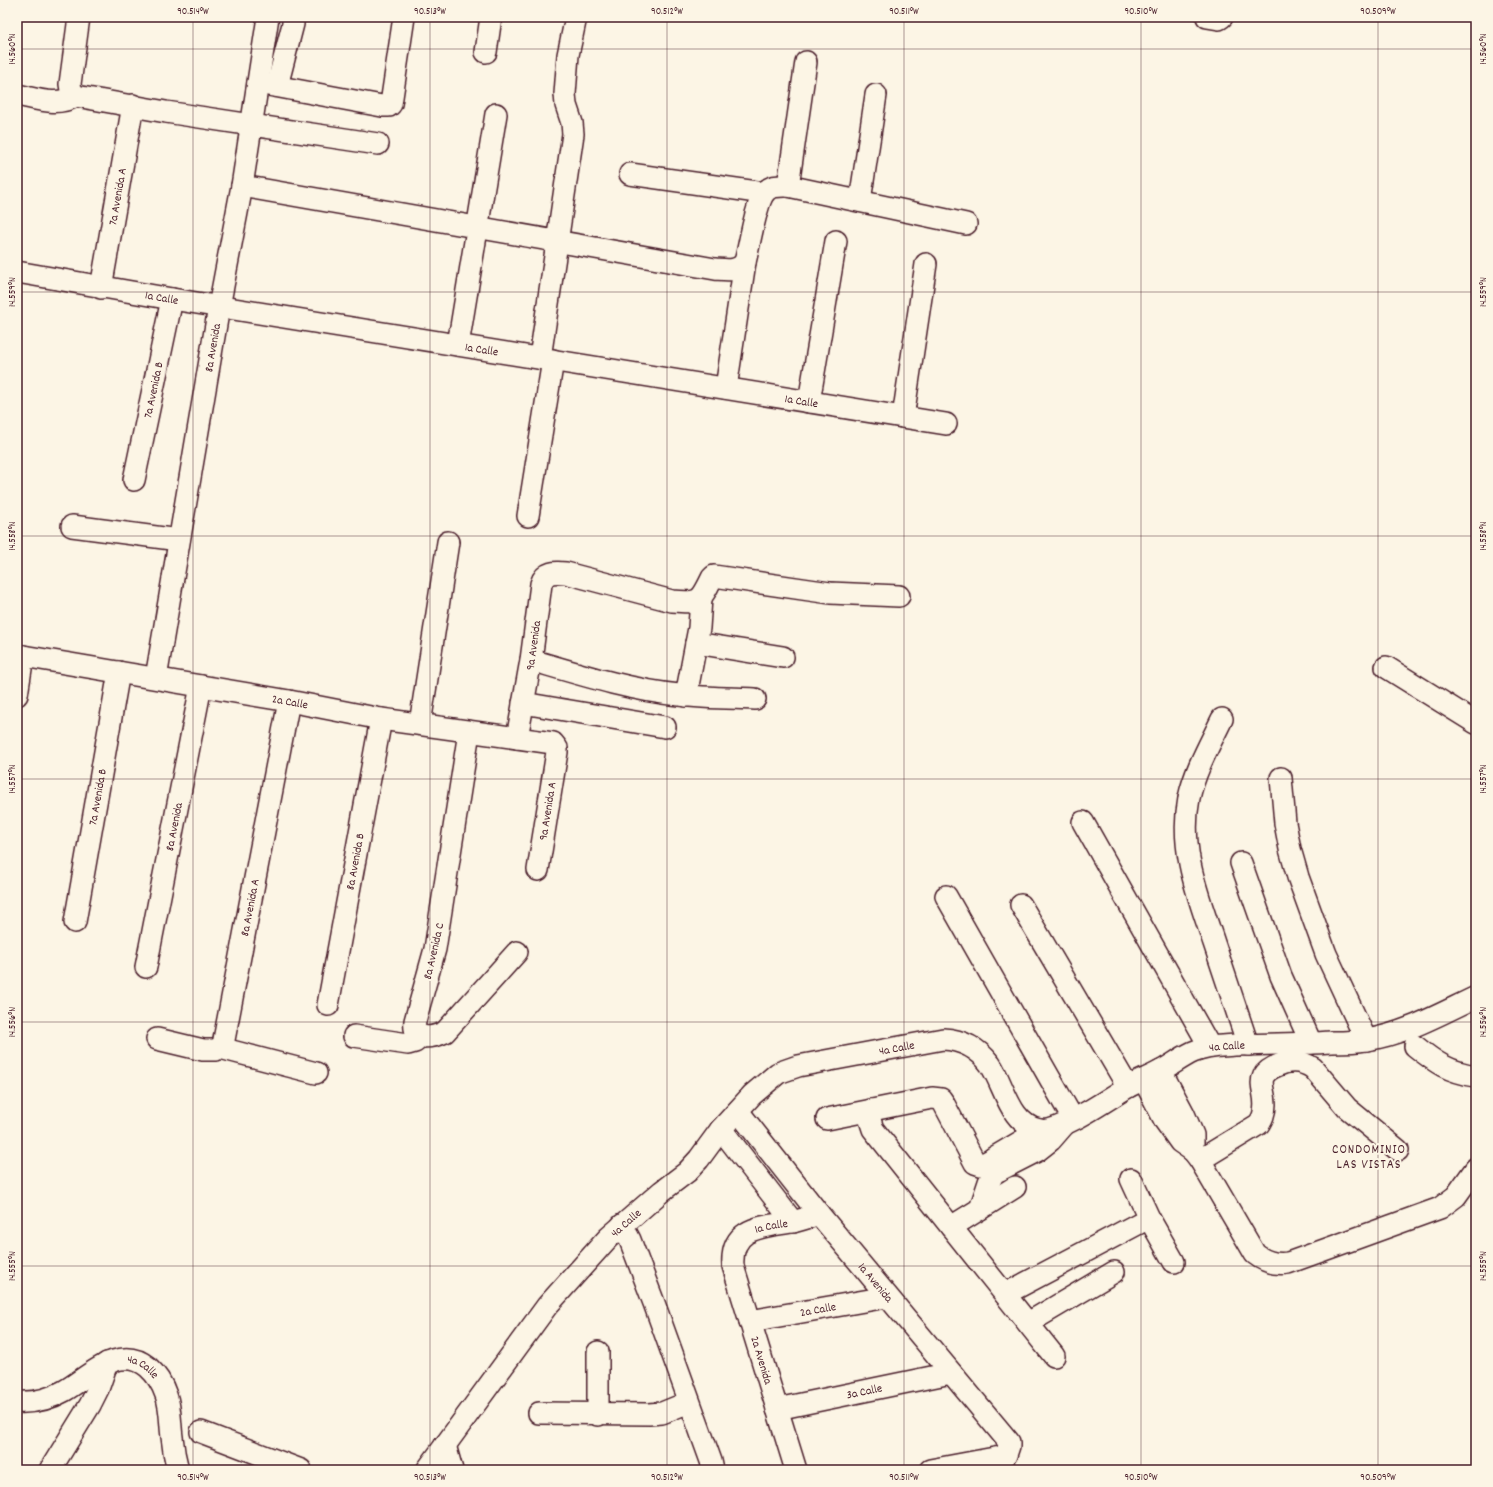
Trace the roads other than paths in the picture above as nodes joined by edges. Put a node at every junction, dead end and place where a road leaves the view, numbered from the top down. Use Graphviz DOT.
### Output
graph roads {
  1 [pos="79,17"];
  2 [pos="268,17"];
  3 [pos="293,17"];
  4 [pos="404,17"];
  5 [pos="491,17"];
  6 [pos="576,17"];
  7 [pos="1207,17"];
  8 [pos="1222,17"];
  9 [pos="486,52"];
  10 [pos="806,62"];
  11 [pos="268,85"];
  12 [pos="17,95"];
  13 [pos="876,95"];
  14 [pos="76,96"];
  15 [pos="133,105"];
  16 [pos="496,114"];
  17 [pos="252,124"];
  18 [pos="378,144"];
  19 [pos="630,174"];
  20 [pos="242,186"];
  21 [pos="788,186"];
  22 [pos="764,193"];
  23 [pos="860,201"];
  24 [pos="966,224"];
  25 [pos="477,228"];
  26 [pos="836,241"];
  27 [pos="557,242"];
  28 [pos="745,262"];
  29 [pos="926,264"];
  30 [pos="17,272"];
  31 [pos="101,288"];
  32 [pos="172,299"];
  33 [pos="219,307"];
  34 [pos="458,345"];
  35 [pos="547,359"];
  36 [pos="726,388"];
  37 [pos="809,402"];
  38 [pos="903,417"];
  39 [pos="946,424"];
  40 [pos="134,480"];
  41 [pos="528,516"];
  42 [pos="72,526"];
  43 [pos="179,540"];
  44 [pos="448,542"];
  45 [pos="899,596"];
  46 [pos="701,598"];
  47 [pos="696,643"];
  48 [pos="20,655"];
  49 [pos="783,657"];
  50 [pos="531,660"];
  51 [pos="1386,667"];
  52 [pos="119,672"];
  53 [pos="156,678"];
  54 [pos="201,686"];
  55 [pos="17,695"];
  56 [pos="686,696"];
  57 [pos="755,699"];
  58 [pos="289,701"];
  59 [pos="523,703"];
  60 [pos="381,719"];
  61 [pos="1222,719"];
  62 [pos="1476,723"];
  63 [pos="420,724"];
  64 [pos="665,727"];
  65 [pos="469,732"];
  66 [pos="517,738"];
  67 [pos="556,752"];
  68 [pos="1281,778"];
  69 [pos="1083,822"];
  70 [pos="1241,863"];
  71 [pos="538,870"];
  72 [pos="946,896"];
  73 [pos="1021,905"];
  74 [pos="75,922"];
  75 [pos="517,952"];
  76 [pos="146,966"];
  77 [pos="1476,997"];
  78 [pos="328,1005"];
  79 [pos="354,1036"];
  80 [pos="422,1036"];
  81 [pos="157,1039"];
  82 [pos="1366,1040"];
  83 [pos="1311,1043"];
  84 [pos="1248,1045"];
  85 [pos="1415,1046"];
  86 [pos="1210,1047"];
  87 [pos="220,1048"];
  88 [pos="316,1073"];
  89 [pos="1476,1076"];
  90 [pos="1144,1079"];
  91 [pos="871,1110"];
  92 [pos="738,1111"];
  93 [pos="827,1119"];
  94 [pos="1069,1122"];
  95 [pos="721,1129"];
  96 [pos="1040,1130"];
  97 [pos="1398,1150"];
  98 [pos="1196,1155"];
  99 [pos="996,1164"];
  100 [pos="1476,1168"];
  101 [pos="1131,1179"];
  102 [pos="1015,1188"];
  103 [pos="980,1209"];
  104 [pos="819,1214"];
  105 [pos="1149,1218"];
  106 [pos="793,1222"];
  107 [pos="622,1226"];
  108 [pos="951,1227"];
  109 [pos="733,1250"];
  110 [pos="1174,1262"];
  111 [pos="1114,1272"];
  112 [pos="1005,1294"];
  113 [pos="887,1297"];
  114 [pos="750,1321"];
  115 [pos="1028,1323"];
  116 [pos="598,1352"];
  117 [pos="1054,1356"];
  118 [pos="107,1364"];
  119 [pos="951,1373"];
  120 [pos="17,1402"];
  121 [pos="689,1402"];
  122 [pos="777,1409"];
  123 [pos="539,1413"];
  124 [pos="598,1415"];
  125 [pos="201,1432"];
  126 [pos="445,1446"];
  127 [pos="50,1470"];
  128 [pos="178,1470"];
  129 [pos="301,1470"];
  130 [pos="427,1470"];
  131 [pos="452,1470"];
  132 [pos="713,1470"];
  133 [pos="796,1470"];
  134 [pos="930,1470"];
  1 -- 14 [label="street"];
  2 -- 11 [label="street, 8a Avenida"];
  3 -- 11 [label="street"];
  4 -- 11 [label="street"];
  5 -- 9 [label="street"];
  6 -- 27 [label="street"];
  7 -- 8 [label="street"];
  10 -- 21 [label="street"];
  11 -- 17 [label="street, 8a Avenida"];
  12 -- 14 [label="street"];
  13 -- 23 [label="street"];
  14 -- 15 [label="street"];
  15 -- 17 [label="street"];
  15 -- 31 [label="street, 7a Avenida A"];
  16 -- 25 [label="street"];
  17 -- 18 [label="street"];
  17 -- 20 [label="street, 8a Avenida"];
  19 -- 22 [label="street"];
  20 -- 25 [label="street"];
  20 -- 33 [label="street, 8a Avenida"];
  21 -- 22 [label="street"];
  21 -- 23 [label="street"];
  22 -- 28 [label="street"];
  23 -- 24 [label="street"];
  25 -- 27 [label="street"];
  25 -- 34 [label="street"];
  26 -- 37 [label="street"];
  27 -- 28 [label="street"];
  27 -- 35 [label="street"];
  28 -- 36 [label="street"];
  29 -- 38 [label="street"];
  30 -- 31 [label="street, 1a Calle"];
  31 -- 32 [label="street, 1a Calle"];
  32 -- 33 [label="street, 1a Calle"];
  32 -- 40 [label="street, 7a Avenida B"];
  33 -- 34 [label="street, 1a Calle"];
  33 -- 43 [label="street, 8a Avenida"];
  34 -- 35 [label="street, 1a Calle"];
  35 -- 36 [label="street, 1a Calle"];
  35 -- 41 [label="street"];
  36 -- 37 [label="street, 1a Calle"];
  37 -- 38 [label="street, 1a Calle"];
  38 -- 39 [label="street, 1a Calle"];
  42 -- 43 [label="street"];
  43 -- 53 [label="street, 8a Avenida"];
  44 -- 63 [label="street"];
  45 -- 46 [label="street"];
  46 -- 47 [label="street"];
  46 -- 50 [label="street, 9a Avenida"];
  47 -- 49 [label="street"];
  47 -- 56 [label="street"];
  48 -- 52 [label="street, 2a Calle"];
  48 -- 55 [label="street"];
  50 -- 56 [label="street"];
  50 -- 59 [label="street, 9a Avenida"];
  51 -- 62 [label="street"];
  52 -- 53 [label="street, 2a Calle"];
  52 -- 74 [label="street, 7a Avenida B"];
  53 -- 54 [label="street, 2a Calle"];
  54 -- 58 [label="street, 2a Calle"];
  54 -- 76 [label="street, 8a Avenida"];
  56 -- 57 [label="street"];
  58 -- 60 [label="street, 2a Calle"];
  58 -- 87 [label="street, 8a Avenida A"];
  59 -- 64 [label="street"];
  59 -- 66 [label="street, 9a Avenida"];
  60 -- 63 [label="street, 2a Calle"];
  60 -- 78 [label="street, 8a Avenida B"];
  61 -- 84 [label="street"];
  63 -- 65 [label="street, 2a Calle"];
  65 -- 66 [label="street, 2a Calle"];
  65 -- 80 [label="street, 8a Avenida C"];
  66 -- 67 [label="street, 2a Calle"];
  67 -- 71 [label="street, 9a Avenida A"];
  68 -- 82 [label="street"];
  69 -- 86 [label="street"];
  70 -- 83 [label="street"];
  72 -- 94 [label="street"];
  73 -- 90 [label="street"];
  75 -- 80 [label="street"];
  77 -- 82 [label="street, 4a Calle"];
  79 -- 80 [label="street"];
  81 -- 87 [label="street"];
  82 -- 83 [label="street, 4a Calle"];
  83 -- 84 [label="street, 4a Calle"];
  84 -- 86 [label="street, 4a Calle"];
  85 -- 89 [label="street"];
  86 -- 90 [label="street, 4a Calle"];
  87 -- 88 [label="street"];
  90 -- 94 [label="street, 4a Calle"];
  90 -- 98 [label="street"];
  91 -- 93 [label="street"];
  91 -- 99 [label="street"];
  91 -- 108 [label="street"];
  92 -- 95 [label="street, 4a Calle"];
  92 -- 96 [label="street, 4a Calle"];
  92 -- 104 [label="street, 1a Avenida"];
  94 -- 96 [label="street, 4a Calle"];
  94 -- 99 [label="street"];
  95 -- 106 [label="street"];
  95 -- 107 [label="street, 4a Calle"];
  96 -- 99 [label="street"];
  97 -- 98 [label="street"];
  98 -- 100 [label="street"];
  99 -- 103 [label="street"];
  101 -- 105 [label="street"];
  102 -- 103 [label="street"];
  103 -- 108 [label="street"];
  104 -- 106 [label="street, 1a Calle"];
  104 -- 113 [label="street, 1a Avenida"];
  105 -- 110 [label="street"];
  105 -- 112 [label="street"];
  106 -- 109 [label="street, 1a Calle"];
  107 -- 121 [label="street"];
  107 -- 126 [label="street, 4a Calle"];
  108 -- 112 [label="street"];
  109 -- 114 [label="street, 2a Avenida"];
  111 -- 115 [label="street"];
  112 -- 115 [label="street"];
  113 -- 114 [label="street, 2a Calle"];
  113 -- 119 [label="street, 1a Avenida"];
  114 -- 122 [label="street, 2a Avenida"];
  115 -- 117 [label="street"];
  116 -- 124 [label="street"];
  118 -- 120 [label="street, 4a Calle"];
  118 -- 127 [label="street"];
  118 -- 128 [label="street, 4a Calle"];
  119 -- 122 [label="street, 3a Calle"];
  119 -- 134 [label="street, 1a Avenida"];
  121 -- 124 [label="street"];
  121 -- 132 [label="street"];
  122 -- 133 [label="street, 2a Avenida"];
  123 -- 124 [label="street"];
  125 -- 129 [label="street"];
  126 -- 130 [label="street, 4a Calle"];
  126 -- 131 [label="street"];
}
